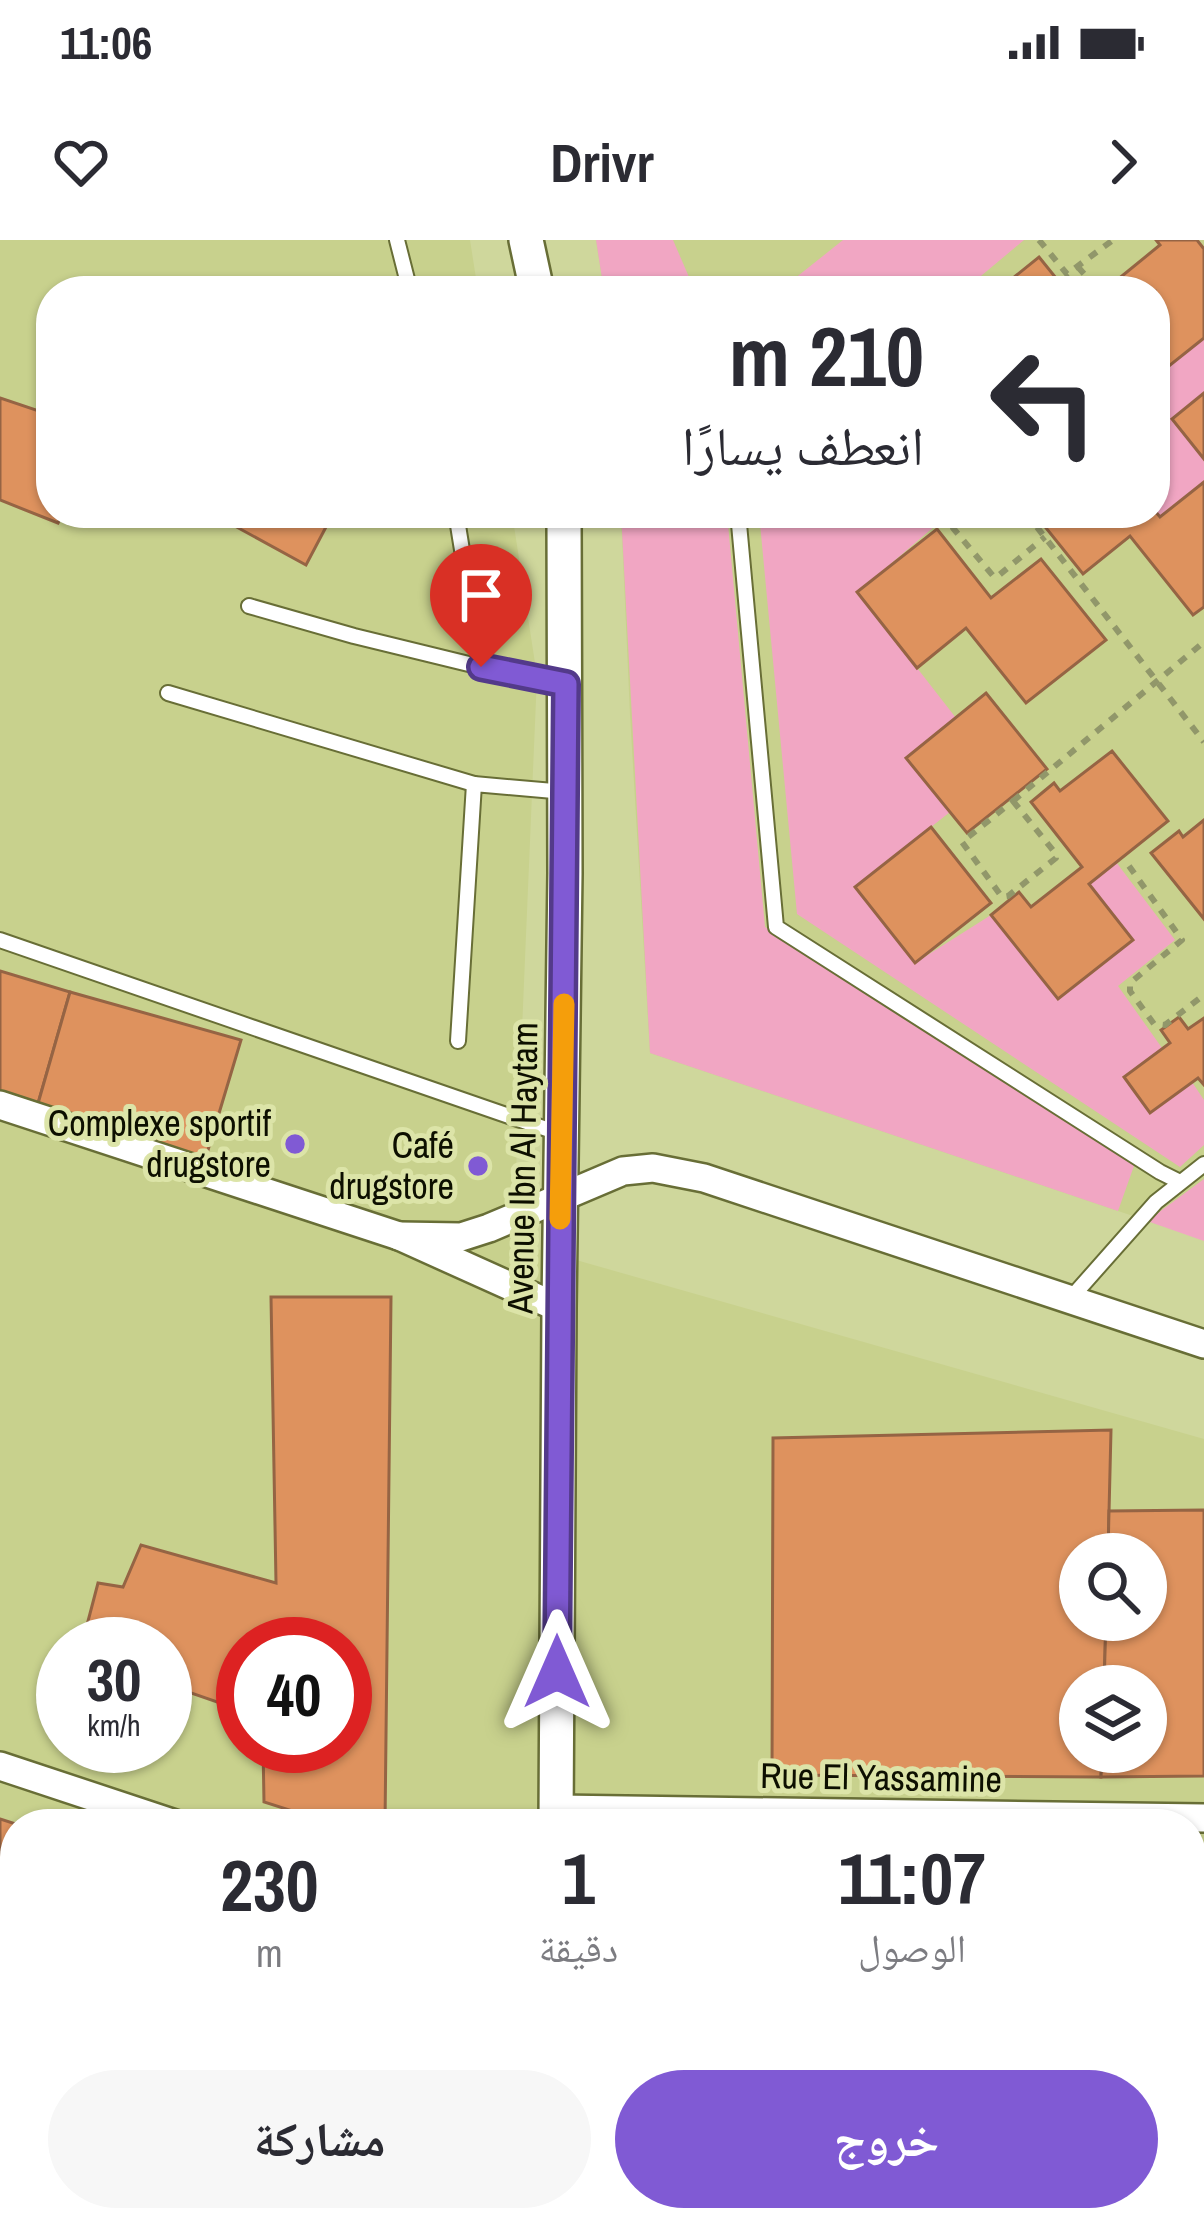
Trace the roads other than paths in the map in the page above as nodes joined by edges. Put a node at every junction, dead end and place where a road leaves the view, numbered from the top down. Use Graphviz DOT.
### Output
graph roads {
  1 [pos="397,240"];
  2 [pos="526,240"];
  3 [pos="406,276"];
  4 [pos="533,276"];
  5 [pos="458,528"];
  6 [pos="564,528"];
  7 [pos="739,528"];
  8 [pos="249,606"];
  9 [pos="481,667"];
  10 [pos="566,684"];
  11 [pos="168,693"];
  12 [pos="474,784"];
  13 [pos="566,792"];
  14 [pos="0,940"];
  15 [pos="458,1041"];
  16 [pos="0,1105"];
  17 [pos="563,1134"];
  18 [pos="1204,1164"];
  19 [pos="1180,1182"];
  20 [pos="561,1196"];
  21 [pos="399,1235"];
  22 [pos="1071,1298"];
  23 [pos="559,1308"];
  24 [pos="1204,1344"];
  25 [pos="0,1766"];
  26 [pos="130,1809"];
  27 [pos="556,1809"];
  1 -- 3 [label="lane"];
  2 -- 4 [label="street"];
  5 -- 9 [label="lane"];
  6 -- 10 [label="street, Avenue Ibn Al Haytam"];
  7 -- 19 [label="lane"];
  8 -- 9 [label="lane"];
  9 -- 10 [label="lane"];
  10 -- 13 [label="street, Avenue Ibn Al Haytam"];
  11 -- 12 [label="lane"];
  12 -- 13 [label="lane"];
  12 -- 15 [label="lane"];
  13 -- 17 [label="street, Avenue Ibn Al Haytam"];
  14 -- 17 [label="lane"];
  16 -- 21 [label="street"];
  17 -- 20 [label="street, Avenue Ibn Al Haytam"];
  18 -- 19 [label="lane"];
  19 -- 22 [label="lane"];
  20 -- 21 [label="street"];
  20 -- 22 [label="street"];
  20 -- 23 [label="street, Avenue Ibn Al Haytam"];
  21 -- 23 [label="street"];
  22 -- 24 [label="street"];
  23 -- 27 [label="street, Avenue Ibn Al Haytam"];
  25 -- 26 [label="street"];
}
